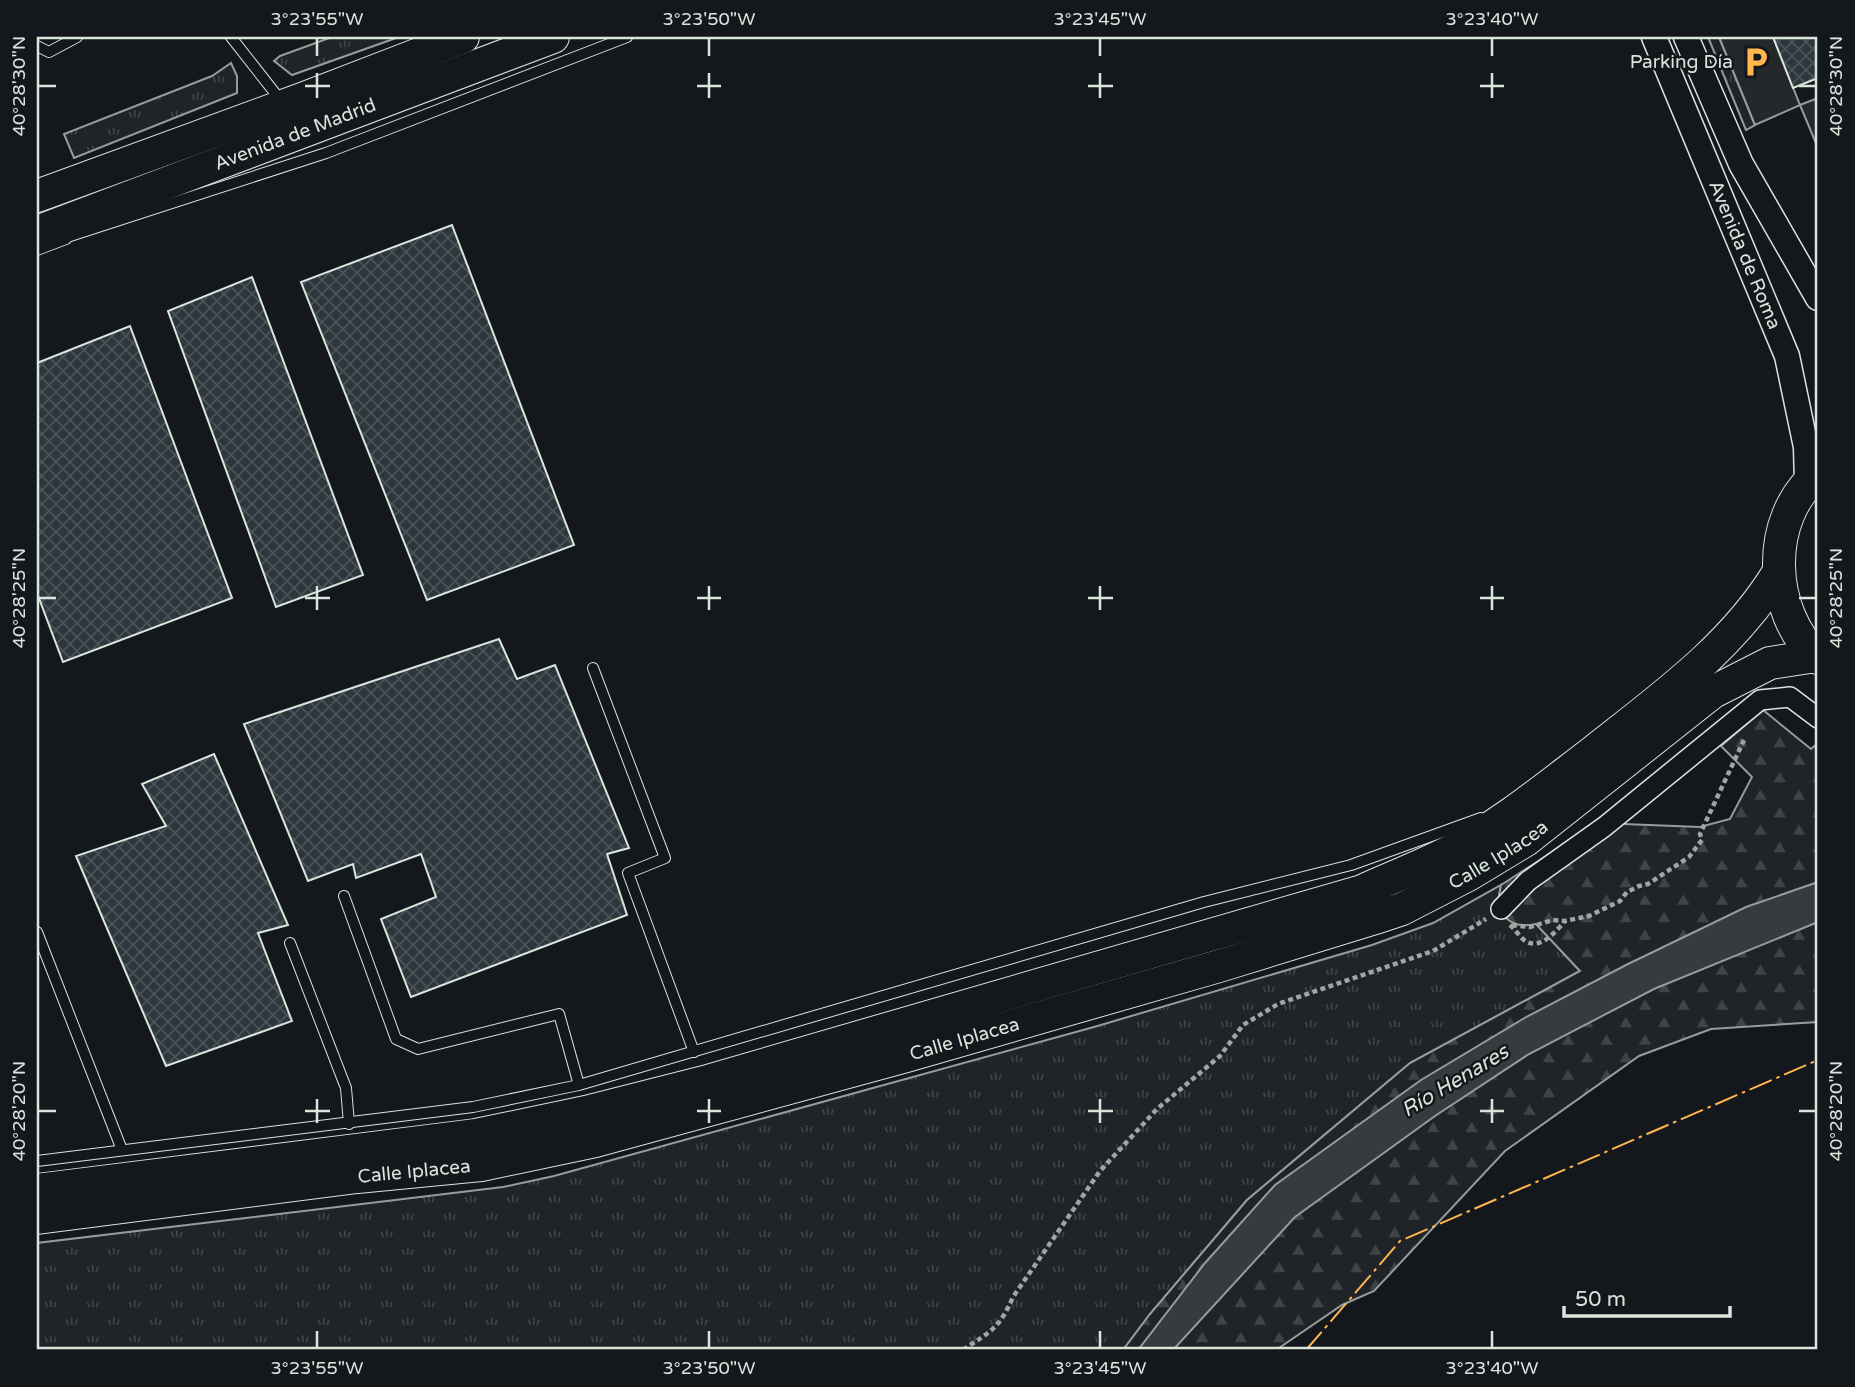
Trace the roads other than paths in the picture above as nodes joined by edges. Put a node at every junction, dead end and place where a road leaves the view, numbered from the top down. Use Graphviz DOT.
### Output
graph roads {
  1 [pos="77,37"];
  2 [pos="231,37"];
  3 [pos="463,37"];
  4 [pos="553,37"];
  5 [pos="627,37"];
  6 [pos="1654,37"];
  7 [pos="1686,37"];
  8 [pos="37,46"];
  9 [pos="284,106"];
  10 [pos="37,196"];
  11 [pos="37,232"];
  12 [pos="37,248"];
  13 [pos="1818,298"];
  14 [pos="1813,478"];
  15 [pos="1778,573"];
  16 [pos="1817,657"];
  17 [pos="593,668"];
  18 [pos="1818,718"];
  19 [pos="1528,802"];
  20 [pos="344,896"];
  21 [pos="1496,915"];
  22 [pos="37,932"];
  23 [pos="290,943"];
  24 [pos="694,1052"];
  25 [pos="579,1085"];
  26 [pos="349,1124"];
  27 [pos="122,1150"];
  28 [pos="37,1161"];
  29 [pos="37,1190"];
  30 [pos="37,1218"];
  1 -- 8 [label="lane"];
  2 -- 9 [label="lane"];
  3 -- 9 [label="main road, Avenida de Madrid"];
  4 -- 11 [label="main road, Avenida de Madrid"];
  5 -- 12 [label="lane"];
  6 -- 14 [label="street, Avenida de Roma"];
  7 -- 13 [label="street, Avenida de Roma"];
  9 -- 10 [label="main road, Avenida de Madrid"];
  14 -- 15 [label="main road"];
  15 -- 16 [label="main road"];
  15 -- 19 [label="main road, Calle Iplacea"];
  16 -- 30 [label="main road, Calle Iplacea"];
  17 -- 24 [label="lane"];
  18 -- 21 [label="street"];
  19 -- 24 [label="lane"];
  19 -- 29 [label="main road, Calle Iplacea"];
  20 -- 25 [label="lane"];
  22 -- 27 [label="lane"];
  23 -- 26 [label="lane"];
  24 -- 25 [label="lane"];
  25 -- 26 [label="lane"];
  26 -- 27 [label="lane"];
  27 -- 28 [label="lane"];
}
